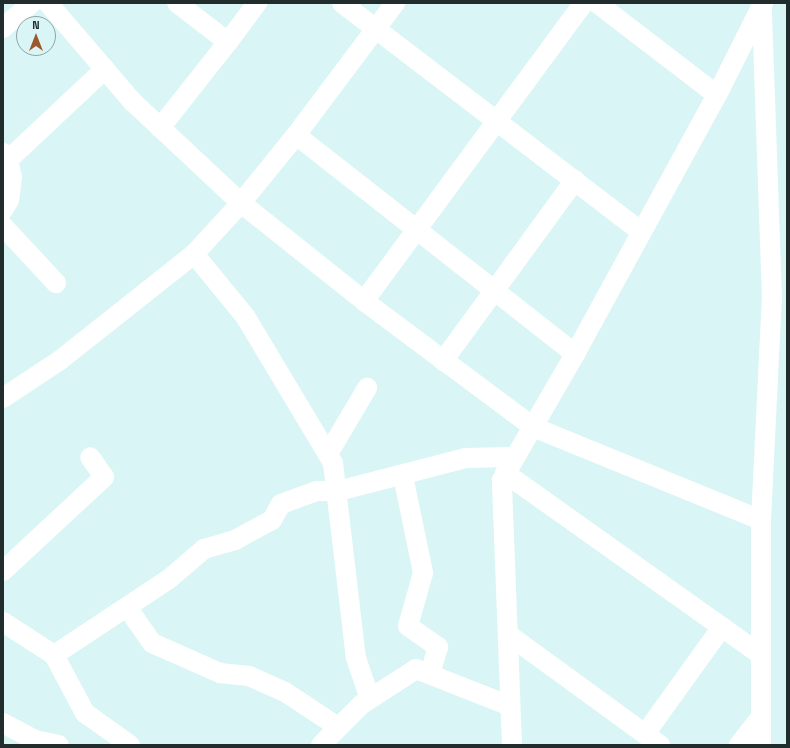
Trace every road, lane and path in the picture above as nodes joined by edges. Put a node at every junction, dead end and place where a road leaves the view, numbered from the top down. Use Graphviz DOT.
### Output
graph roads {
  1 [pos="32,3"];
  2 [pos="48,3"];
  3 [pos="177,3"];
  4 [pos="257,3"];
  5 [pos="342,3"];
  6 [pos="395,3"];
  7 [pos="584,3"];
  8 [pos="597,3"];
  9 [pos="763,4"];
  10 [pos="3,28"];
  11 [pos="375,30"];
  12 [pos="228,42"];
  13 [pos="105,69"];
  14 [pos="717,95"];
  15 [pos="496,121"];
  16 [pos="160,128"];
  17 [pos="296,135"];
  18 [pos="6,156"];
  19 [pos="575,180"];
  20 [pos="241,203"];
  21 [pos="3,210"];
  22 [pos="3,226"];
  23 [pos="417,230"];
  24 [pos="642,232"];
  25 [pos="194,254"];
  26 [pos="56,283"];
  27 [pos="494,290"];
  28 [pos="364,301"];
  29 [pos="779,302"];
  30 [pos="575,354"];
  31 [pos="443,361"];
  32 [pos="367,388"];
  33 [pos="3,398"];
  34 [pos="533,427"];
  35 [pos="328,454"];
  36 [pos="90,457"];
  37 [pos="510,465"];
  38 [pos="402,476"];
  39 [pos="338,491"];
  40 [pos="761,520"];
  41 [pos="3,571"];
  42 [pos="127,607"];
  43 [pos="3,622"];
  44 [pos="722,627"];
  45 [pos="509,634"];
  46 [pos="54,655"];
  47 [pos="761,655"];
  48 [pos="430,674"];
  49 [pos="370,699"];
  50 [pos="510,706"];
  51 [pos="760,718"];
  52 [pos="3,723"];
  53 [pos="338,727"];
  54 [pos="652,740"];
  55 [pos="34,743"];
  56 [pos="58,745"];
  57 [pos="124,745"];
  58 [pos="131,745"];
  59 [pos="321,745"];
  60 [pos="512,745"];
  61 [pos="739,745"];
  62 [pos="761,745"];
  1 -- 10 [label="street"];
  2 -- 13 [label="street"];
  3 -- 12 [label="street"];
  4 -- 12 [label="street"];
  5 -- 11 [label="street"];
  6 -- 11 [label="street"];
  7 -- 15 [label="street"];
  8 -- 14 [label="street"];
  9 -- 14 [label="street"];
  9 -- 29 [label="street"];
  11 -- 15 [label="street"];
  11 -- 17 [label="street"];
  12 -- 16 [label="street"];
  13 -- 16 [label="street"];
  13 -- 18 [label="street"];
  14 -- 24 [label="street"];
  15 -- 19 [label="street"];
  15 -- 23 [label="street"];
  16 -- 20 [label="street"];
  17 -- 20 [label="street"];
  17 -- 23 [label="street"];
  18 -- 21 [label="street"];
  19 -- 24 [label="street"];
  19 -- 27 [label="street"];
  20 -- 25 [label="street"];
  20 -- 28 [label="street"];
  22 -- 26 [label="street"];
  23 -- 27 [label="street"];
  23 -- 28 [label="street"];
  24 -- 30 [label="street"];
  25 -- 33 [label="street"];
  25 -- 35 [label="street"];
  27 -- 30 [label="street"];
  27 -- 31 [label="street"];
  28 -- 31 [label="street"];
  29 -- 40 [label="street"];
  30 -- 34 [label="street"];
  31 -- 34 [label="street"];
  32 -- 35 [label="street"];
  34 -- 37 [label="street"];
  34 -- 40 [label="street"];
  35 -- 39 [label="street"];
  36 -- 41 [label="street"];
  37 -- 38 [label="street"];
  37 -- 44 [label="street"];
  37 -- 45 [label="street"];
  38 -- 39 [label="street"];
  38 -- 48 [label="street"];
  39 -- 42 [label="street"];
  39 -- 49 [label="street"];
  40 -- 47 [label="street"];
  42 -- 46 [label="street"];
  42 -- 53 [label="street"];
  43 -- 46 [label="street"];
  44 -- 47 [label="street"];
  44 -- 54 [label="street"];
  45 -- 50 [label="street"];
  45 -- 54 [label="street"];
  46 -- 58 [label="street"];
  47 -- 51 [label="street"];
  48 -- 49 [label="street"];
  48 -- 50 [label="street"];
  49 -- 53 [label="street"];
  50 -- 60 [label="street"];
  51 -- 61 [label="street"];
  51 -- 62 [label="street"];
  52 -- 55 [label="street"];
  53 -- 59 [label="street"];
  55 -- 56 [label="street"];
  57 -- 58 [label="street"];
}
